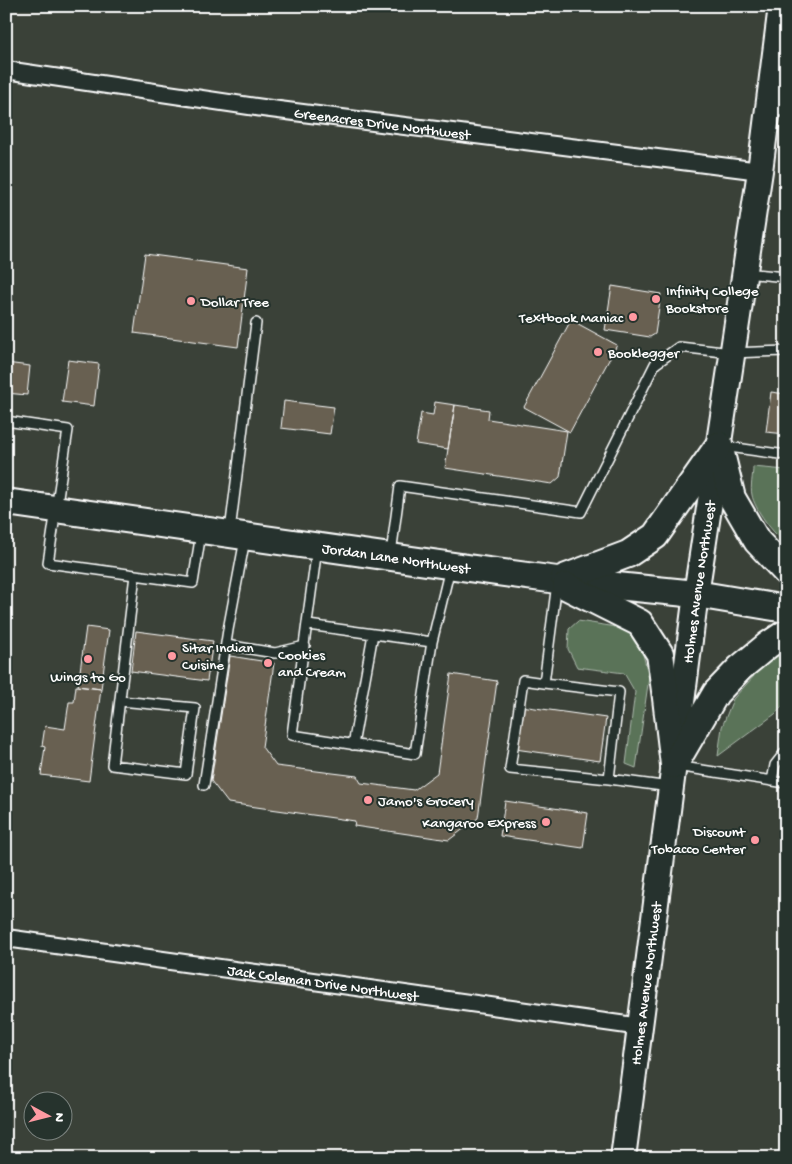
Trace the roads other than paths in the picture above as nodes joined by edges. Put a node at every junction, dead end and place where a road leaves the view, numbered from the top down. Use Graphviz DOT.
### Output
graph roads {
  1 [pos="781,6"];
  2 [pos="6,70"];
  3 [pos="777,110"];
  4 [pos="760,171"];
  5 [pos="745,272"];
  6 [pos="786,277"];
  7 [pos="256,323"];
  8 [pos="786,351"];
  9 [pos="732,353"];
  10 [pos="6,421"];
  11 [pos="719,445"];
  12 [pos="786,455"];
  13 [pos="6,502"];
  14 [pos="55,509"];
  15 [pos="201,530"];
  16 [pos="238,535"];
  17 [pos="317,546"];
  18 [pos="391,557"];
  19 [pos="451,566"];
  20 [pos="786,572"];
  21 [pos="135,575"];
  22 [pos="557,580"];
  23 [pos="696,594"];
  24 [pos="786,609"];
  25 [pos="308,625"];
  26 [pos="786,633"];
  27 [pos="373,634"];
  28 [pos="432,642"];
  29 [pos="226,644"];
  30 [pos="305,646"];
  31 [pos="544,683"];
  32 [pos="120,701"];
  33 [pos="353,745"];
  34 [pos="786,751"];
  35 [pos="672,776"];
  36 [pos="609,779"];
  37 [pos="772,781"];
  38 [pos="786,783"];
  39 [pos="204,785"];
  40 [pos="6,938"];
  41 [pos="640,1027"];
  42 [pos="624,1158"];
  1 -- 3 [label="main road, Holmes Avenue Northwest"];
  2 -- 4 [label="street, Greenacres Drive Northwest"];
  3 -- 4 [label="main road, Holmes Avenue Northwest"];
  4 -- 5 [label="main road, Holmes Avenue Northwest"];
  5 -- 6 [label="lane"];
  5 -- 9 [label="main road, Holmes Avenue Northwest"];
  7 -- 16 [label="lane"];
  8 -- 9 [label="lane"];
  9 -- 11 [label="main road, Holmes Avenue Northwest"];
  9 -- 18 [label="lane"];
  10 -- 14 [label="lane"];
  11 -- 12 [label="lane"];
  11 -- 20 [label="main road"];
  11 -- 22 [label="main road"];
  11 -- 23 [label="main road, Holmes Avenue Northwest"];
  13 -- 14 [label="main road, Jordan Lane Northwest"];
  14 -- 15 [label="main road, Jordan Lane Northwest"];
  14 -- 21 [label="lane"];
  15 -- 16 [label="main road, Jordan Lane Northwest"];
  15 -- 21 [label="lane"];
  16 -- 17 [label="main road, Jordan Lane Northwest"];
  16 -- 29 [label="lane"];
  17 -- 18 [label="main road, Jordan Lane Northwest"];
  17 -- 25 [label="lane"];
  18 -- 19 [label="main road, Jordan Lane Northwest"];
  19 -- 22 [label="main road, Jordan Lane Northwest"];
  19 -- 28 [label="lane"];
  21 -- 32 [label="lane"];
  22 -- 23 [label="main road, Jordan Lane Northwest"];
  22 -- 31 [label="lane"];
  22 -- 35 [label="main road"];
  23 -- 24 [label="main road, Jordan Lane Northwest"];
  23 -- 35 [label="main road, Holmes Avenue Northwest"];
  25 -- 27 [label="lane"];
  25 -- 30 [label="lane"];
  26 -- 35 [label="main road"];
  27 -- 28 [label="lane"];
  27 -- 33 [label="lane"];
  28 -- 33 [label="lane"];
  29 -- 30 [label="lane"];
  29 -- 39 [label="lane"];
  30 -- 33 [label="lane"];
  31 -- 36 [label="lane"];
  31 -- 36 [label="lane"];
  32 -- 32 [label="lane"];
  34 -- 37 [label="lane"];
  35 -- 36 [label="lane"];
  35 -- 37 [label="lane"];
  35 -- 41 [label="main road, Holmes Avenue Northwest"];
  37 -- 38 [label="lane"];
  40 -- 41 [label="street, Jack Coleman Drive Northwest"];
  41 -- 42 [label="main road, Holmes Avenue Northwest"];
}
